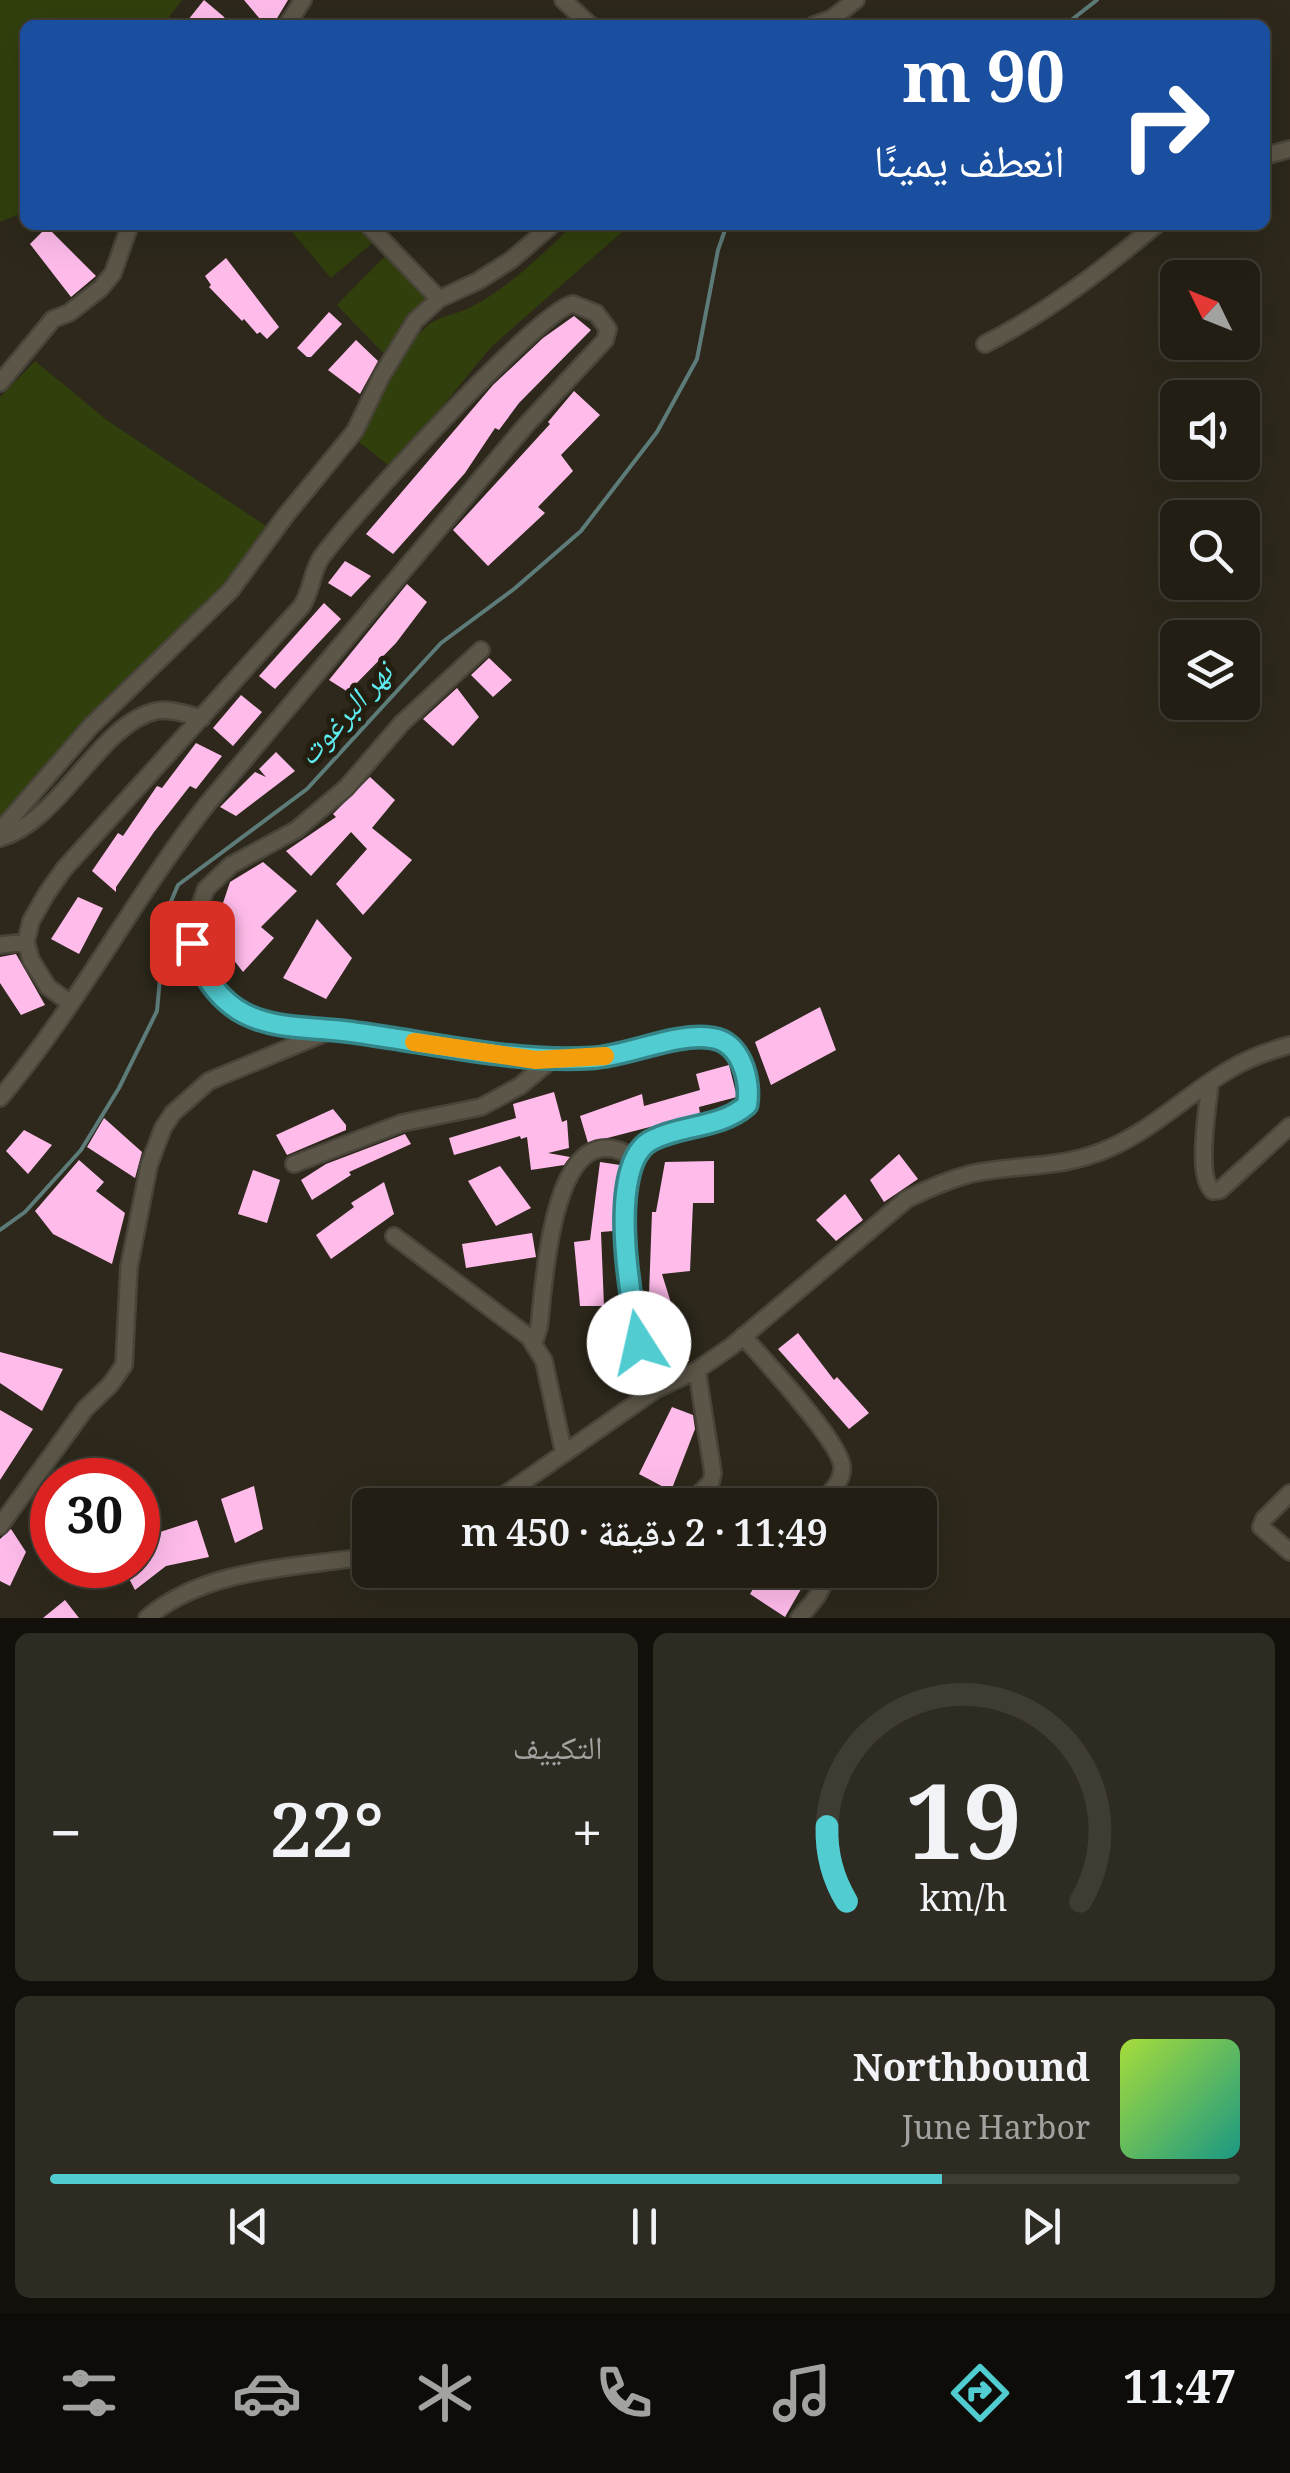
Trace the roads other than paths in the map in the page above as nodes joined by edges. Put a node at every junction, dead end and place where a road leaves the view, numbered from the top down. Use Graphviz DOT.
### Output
graph roads {
  1 [pos="563,0"];
  2 [pos="856,0"];
  3 [pos="585,20"];
  4 [pos="828,20"];
  5 [pos="128,230"];
  6 [pos="373,230"];
  7 [pos="546,230"];
  8 [pos="1150,230"];
  9 [pos="440,299"];
  10 [pos="985,344"];
  11 [pos="0,384"];
  12 [pos="481,650"];
  13 [pos="202,718"];
  14 [pos="0,835"];
  15 [pos="26,942"];
  16 [pos="0,945"];
  17 [pos="70,1003"];
  18 [pos="333,1030"];
  19 [pos="1290,1045"];
  20 [pos="552,1060"];
  21 [pos="1210,1083"];
  22 [pos="0,1098"];
  23 [pos="1290,1126"];
  24 [pos="634,1158"];
  25 [pos="294,1164"];
  26 [pos="394,1236"];
  27 [pos="743,1336"];
  28 [pos="534,1343"];
  29 [pos="697,1370"];
  30 [pos="656,1390"];
  31 [pos="564,1454"];
  32 [pos="515,1488"];
  33 [pos="705,1488"];
  34 [pos="833,1488"];
  35 [pos="1290,1494"];
  36 [pos="0,1526"];
  37 [pos="1290,1552"];
  38 [pos="352,1559"];
  39 [pos="822,1588"];
  40 [pos="147,1618"];
  41 [pos="799,1618"];
  1 -- 3 [label="street"];
  2 -- 4 [label="street"];
  5 -- 11 [label="street"];
  6 -- 9 [label="street"];
  7 -- 9 [label="street"];
  8 -- 10 [label="street"];
  9 -- 14 [label="street"];
  12 -- 18 [label="street"];
  13 -- 14 [label="street"];
  13 -- 15 [label="street"];
  13 -- 17 [label="street"];
  15 -- 16 [label="street"];
  15 -- 17 [label="street"];
  17 -- 22 [label="street"];
  18 -- 20 [label="street"];
  18 -- 36 [label="street"];
  19 -- 21 [label="street"];
  20 -- 24 [label="street"];
  20 -- 25 [label="street"];
  21 -- 23 [label="street"];
  21 -- 27 [label="street"];
  24 -- 28 [label="street"];
  24 -- 30 [label="street"];
  26 -- 28 [label="street"];
  27 -- 29 [label="street"];
  27 -- 34 [label="street"];
  28 -- 31 [label="street"];
  29 -- 30 [label="street"];
  29 -- 33 [label="street"];
  30 -- 31 [label="street"];
  31 -- 32 [label="street"];
  35 -- 37 [label="street"];
  38 -- 40 [label="street"];
  39 -- 41 [label="street"];
}
